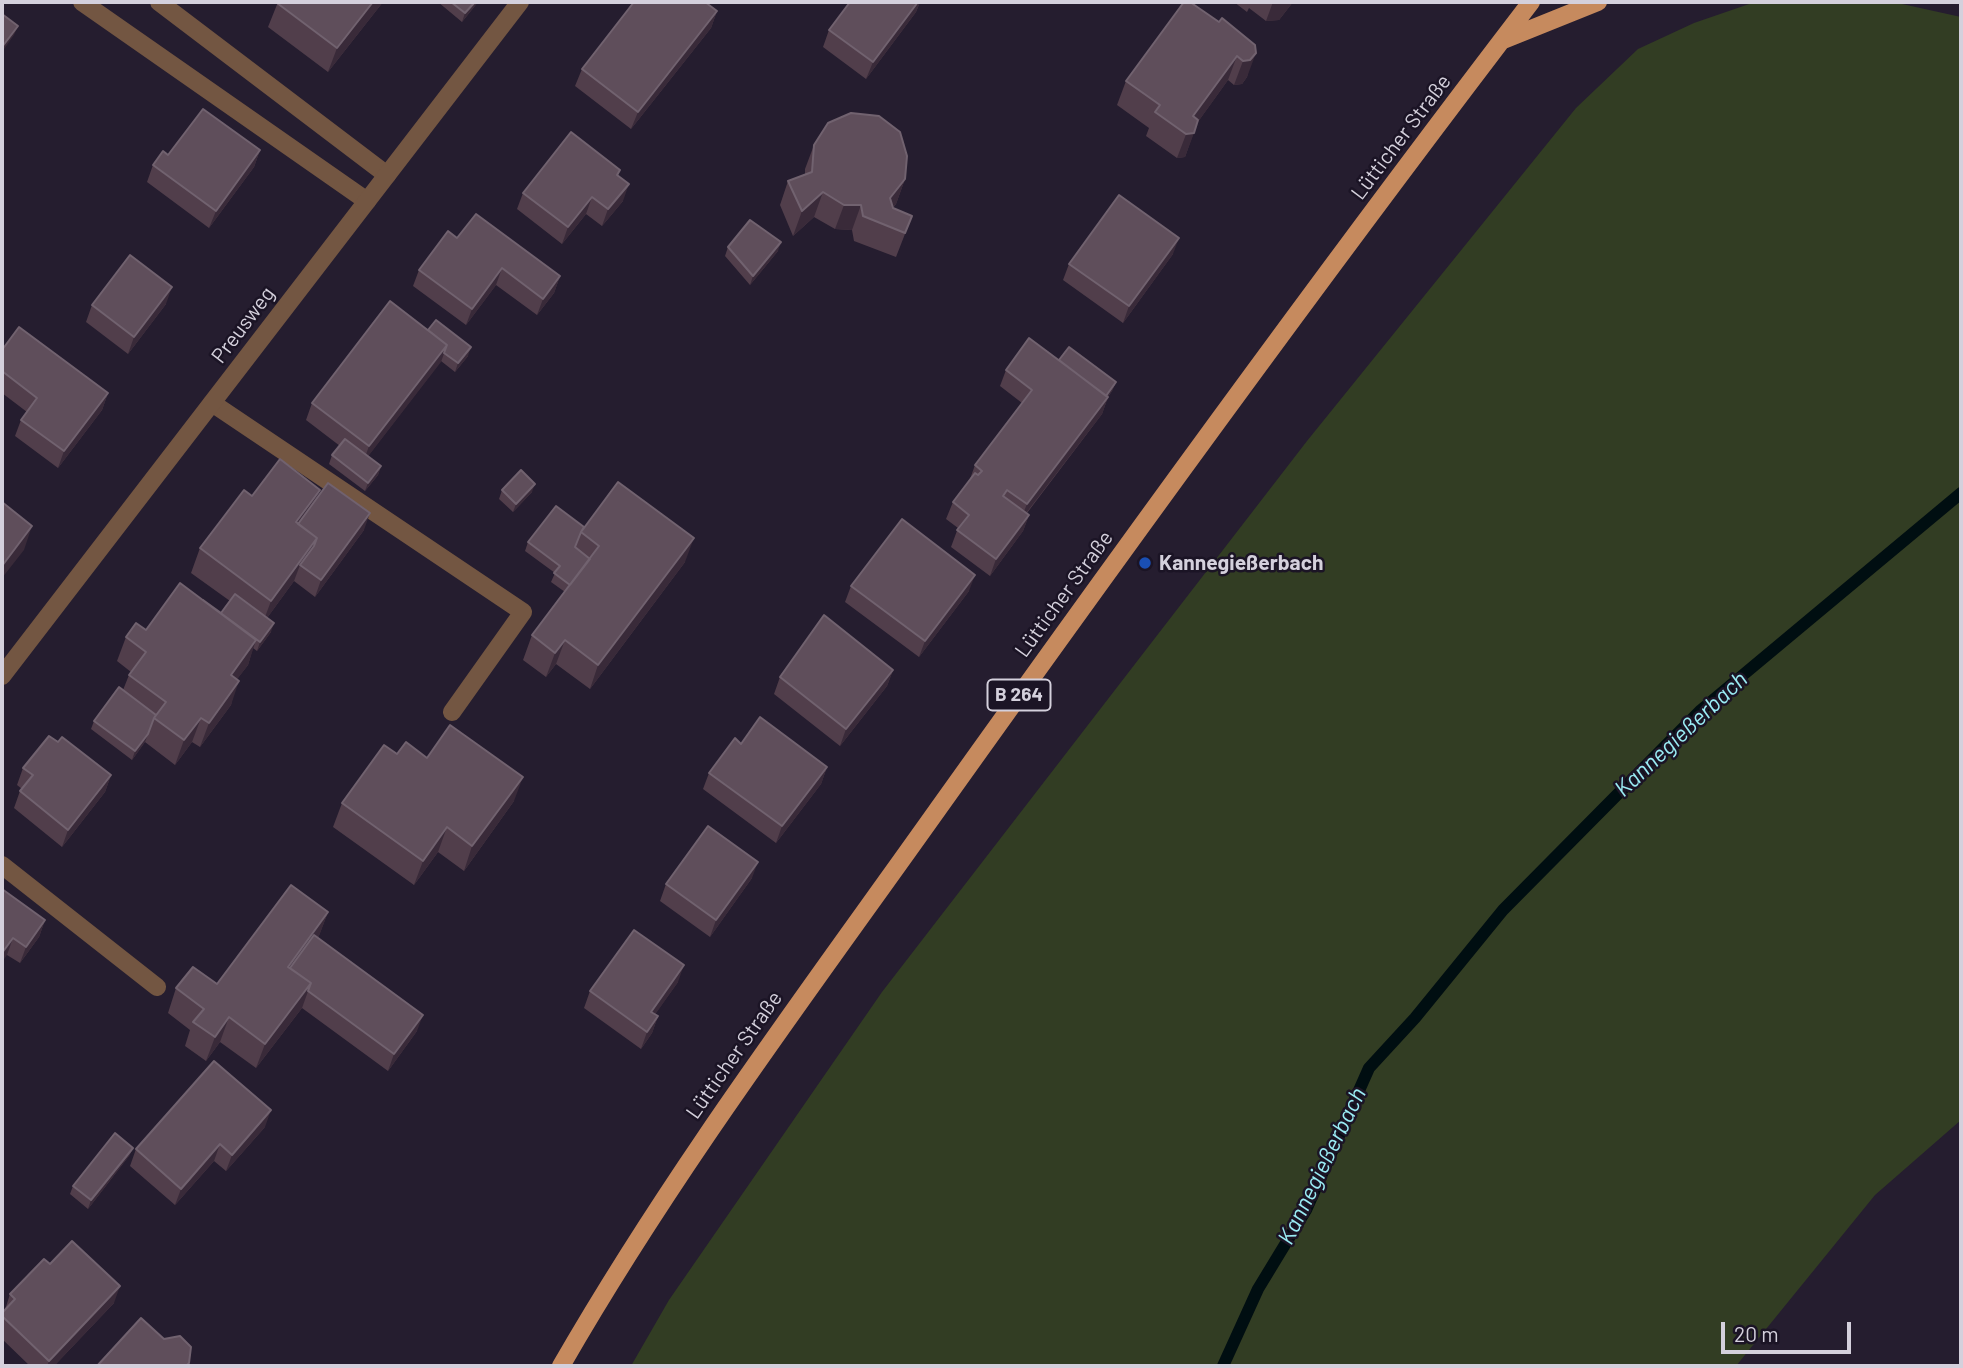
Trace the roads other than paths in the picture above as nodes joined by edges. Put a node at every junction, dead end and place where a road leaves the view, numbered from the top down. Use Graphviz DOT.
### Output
graph roads {
  1 [pos="82,2"];
  2 [pos="159,2"];
  3 [pos="520,2"];
  4 [pos="1531,2"];
  5 [pos="1598,2"];
  6 [pos="1501,41"];
  7 [pos="387,175"];
  8 [pos="367,201"];
  9 [pos="212,403"];
  10 [pos="2,676"];
  11 [pos="452,712"];
  12 [pos="2,865"];
  13 [pos="157,987"];
  14 [pos="561,1366"];
  1 -- 8 [label="street"];
  2 -- 7 [label="street"];
  3 -- 7 [label="street, Preusweg"];
  4 -- 6 [label="main road, Lütticher Straße / B 264"];
  5 -- 6 [label="main road"];
  6 -- 14 [label="main road, Lütticher Straße / B 264"];
  7 -- 8 [label="street, Preusweg"];
  8 -- 9 [label="street, Preusweg"];
  9 -- 10 [label="street, Preusweg"];
  9 -- 11 [label="street"];
  12 -- 13 [label="street"];
}
